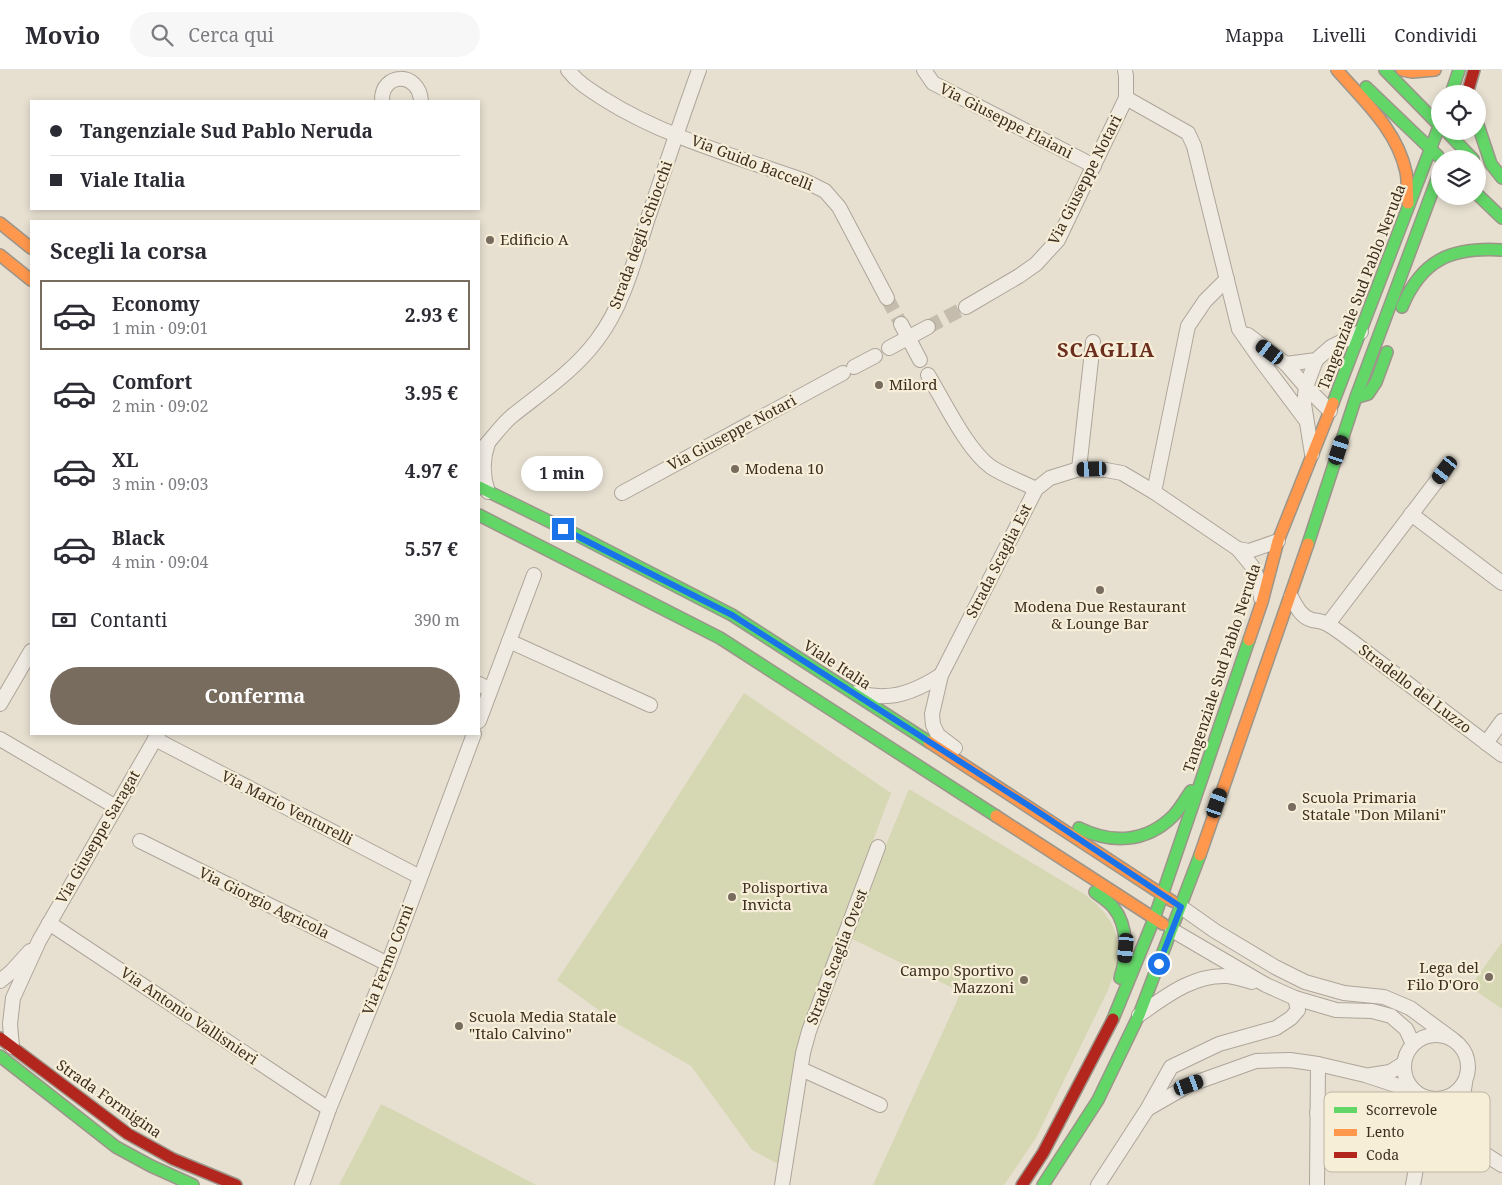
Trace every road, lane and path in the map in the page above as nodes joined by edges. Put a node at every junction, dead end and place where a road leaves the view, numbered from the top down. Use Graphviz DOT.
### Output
graph roads {
  1 [pos="568,70"];
  2 [pos="699,70"];
  3 [pos="924,70"];
  4 [pos="1125,70"];
  5 [pos="1337,70"];
  6 [pos="1349,70"];
  7 [pos="1385,70"];
  8 [pos="1402,70"];
  9 [pos="1435,70"];
  10 [pos="1459,70"];
  11 [pos="1475,70"];
  12 [pos="398,75"];
  13 [pos="1454,85"];
  14 [pos="1470,85"];
  15 [pos="1474,85"];
  16 [pos="1126,98"];
  17 [pos="382,100"];
  18 [pos="420,100"];
  19 [pos="1431,115"];
  20 [pos="676,134"];
  21 [pos="1437,140"];
  22 [pos="1455,140"];
  23 [pos="1483,140"];
  24 [pos="1431,149"];
  25 [pos="1465,150"];
  26 [pos="1094,166"];
  27 [pos="1486,171"];
  28 [pos="1502,178"];
  29 [pos="1502,188"];
  30 [pos="1431,194"];
  31 [pos="1486,203"];
  32 [pos="1408,210"];
  33 [pos="1502,218"];
  34 [pos="0,223"];
  35 [pos="30,247"];
  36 [pos="1502,250"];
  37 [pos="0,255"];
  38 [pos="1227,278"];
  39 [pos="30,279"];
  40 [pos="887,298"];
  41 [pos="966,307"];
  42 [pos="1398,319"];
  43 [pos="901,324"];
  44 [pos="928,327"];
  45 [pos="1239,329"];
  46 [pos="1361,332"];
  47 [pos="909,338"];
  48 [pos="1093,342"];
  49 [pos="1389,345"];
  50 [pos="889,348"];
  51 [pos="875,356"];
  52 [pos="920,360"];
  53 [pos="1316,360"];
  54 [pos="1286,364"];
  55 [pos="928,375"];
  56 [pos="1306,387"];
  57 [pos="1356,397"];
  58 [pos="1330,410"];
  59 [pos="1305,419"];
  60 [pos="484,448"];
  61 [pos="1312,454"];
  62 [pos="1079,469"];
  63 [pos="1445,470"];
  64 [pos="1036,489"];
  65 [pos="483,490"];
  66 [pos="1154,492"];
  67 [pos="622,493"];
  68 [pos="1411,514"];
  69 [pos="480,516"];
  70 [pos="1278,541"];
  71 [pos="1238,549"];
  72 [pos="1304,554"];
  73 [pos="534,575"];
  74 [pos="1502,583"];
  75 [pos="1291,597"];
  76 [pos="1262,602"];
  77 [pos="1328,624"];
  78 [pos="509,641"];
  79 [pos="30,653"];
  80 [pos="941,675"];
  81 [pos="485,687"];
  82 [pos="851,692"];
  83 [pos="0,704"];
  84 [pos="650,706"];
  85 [pos="480,714"];
  86 [pos="1502,721"];
  87 [pos="474,735"];
  88 [pos="156,736"];
  89 [pos="0,739"];
  90 [pos="1486,743"];
  91 [pos="1502,756"];
  92 [pos="1205,769"];
  93 [pos="997,787"];
  94 [pos="116,807"];
  95 [pos="984,809"];
  96 [pos="1034,809"];
  97 [pos="140,841"];
  98 [pos="878,847"];
  99 [pos="420,877"];
  100 [pos="1163,895"];
  101 [pos="1181,907"];
  102 [pos="1154,919"];
  103 [pos="49,923"];
  104 [pos="1172,930"];
  105 [pos="38,941"];
  106 [pos="388,964"];
  107 [pos="0,981"];
  108 [pos="1266,985"];
  109 [pos="1295,998"];
  110 [pos="1139,1015"];
  111 [pos="1112,1021"];
  112 [pos="0,1038"];
  113 [pos="1452,1039"];
  114 [pos="1413,1044"];
  115 [pos="12,1047"];
  116 [pos="0,1056"];
  117 [pos="1318,1064"];
  118 [pos="1403,1064"];
  119 [pos="801,1070"];
  120 [pos="1468,1072"];
  121 [pos="1365,1075"];
  122 [pos="1414,1091"];
  123 [pos="1455,1092"];
  124 [pos="1464,1092"];
  125 [pos="81,1100"];
  126 [pos="880,1105"];
  127 [pos="1148,1108"];
  128 [pos="330,1109"];
  129 [pos="65,1114"];
  130 [pos="1317,1114"];
  131 [pos="1324,1114"];
  132 [pos="1490,1158"];
  133 [pos="1502,1166"];
  134 [pos="1415,1172"];
  135 [pos="193,1185"];
  136 [pos="236,1185"];
  137 [pos="302,1185"];
  138 [pos="782,1185"];
  139 [pos="1022,1185"];
  140 [pos="1043,1185"];
  141 [pos="1098,1185"];
  142 [pos="1317,1185"];
  143 [pos="1413,1185"];
  1 -- 20 [label="street, Via Guido Baccelli"];
  2 -- 20 [label="street, Strada degli Schiocchi"];
  3 -- 26 [label="street, Via Giuseppe Flaiani"];
  4 -- 16 [label="street, Via Giuseppe Notari"];
  5 -- 32 [label="main road"];
  6 -- 24 [label="main road"];
  7 -- 19 [label="main road"];
  8 -- 9 [label="main road"];
  10 -- 13 [label="main road"];
  11 -- 14 [label="main road"];
  11 -- 15 [label="main road"];
  12 -- 17 [label="street"];
  12 -- 18 [label="street"];
  16 -- 26 [label="street, Via Giuseppe Notari"];
  16 -- 38 [label="street"];
  20 -- 40 [label="street, Via Guido Baccelli"];
  20 -- 60 [label="street, Strada degli Schiocchi"];
  21 -- 24 [label="main road, Tangenziale Sud Pablo Neruda"];
  22 -- 25 [label="main road"];
  23 -- 28 [label="main road"];
  24 -- 32 [label="main road, Tangenziale Sud Pablo Neruda"];
  26 -- 41 [label="street, Via Giuseppe Notari"];
  27 -- 29 [label="main road"];
  30 -- 57 [label="main road, Tangenziale Sud Pablo Neruda"];
  31 -- 33 [label="main road"];
  32 -- 46 [label="main road, Tangenziale Sud Pablo Neruda"];
  34 -- 35 [label="main road"];
  36 -- 42 [label="main road"];
  37 -- 39 [label="main road"];
  38 -- 45 [label="street"];
  38 -- 66 [label="street"];
  43 -- 47 [label="street"];
  44 -- 47 [label="street"];
  45 -- 54 [label="street"];
  45 -- 59 [label="street"];
  46 -- 53 [label="street"];
  46 -- 58 [label="main road, Tangenziale Sud Pablo Neruda"];
  47 -- 50 [label="street"];
  47 -- 52 [label="street"];
  48 -- 62 [label="street"];
  49 -- 57 [label="main road"];
  51 -- 67 [label="street, Via Giuseppe Notari"];
  53 -- 54 [label="street"];
  53 -- 56 [label="street"];
  54 -- 56 [label="street"];
  55 -- 64 [label="street"];
  56 -- 58 [label="street"];
  56 -- 59 [label="street"];
  57 -- 72 [label="main road, Tangenziale Sud Pablo Neruda"];
  58 -- 61 [label="main road, Tangenziale Sud Pablo Neruda"];
  58 -- 72 [label="main road"];
  59 -- 61 [label="street"];
  60 -- 65 [label="street, Strada degli Schiocchi"];
  61 -- 70 [label="main road, Tangenziale Sud Pablo Neruda"];
  62 -- 64 [label="street, Strada Scaglia Est"];
  62 -- 66 [label="street, Strada Scaglia Est"];
  63 -- 68 [label="street"];
  64 -- 80 [label="street, Strada Scaglia Est"];
  65 -- 82 [label="main road, Viale Italia"];
  66 -- 71 [label="street, Strada Scaglia Est"];
  68 -- 74 [label="street"];
  68 -- 77 [label="street"];
  69 -- 95 [label="main road"];
  70 -- 71 [label="street"];
  70 -- 76 [label="main road, Tangenziale Sud Pablo Neruda"];
  71 -- 76 [label="street, Strada Scaglia Est"];
  72 -- 75 [label="main road, Tangenziale Sud Pablo Neruda"];
  73 -- 78 [label="street"];
  75 -- 77 [label="street, Stradello del Luzzo"];
  75 -- 101 [label="main road, Tangenziale Sud Pablo Neruda"];
  76 -- 92 [label="main road, Tangenziale Sud Pablo Neruda"];
  77 -- 90 [label="street, Stradello del Luzzo"];
  78 -- 81 [label="street"];
  78 -- 84 [label="street"];
  79 -- 83 [label="street"];
  80 -- 82 [label="street"];
  80 -- 93 [label="street, Strada Scaglia Est"];
  81 -- 85 [label="street"];
  82 -- 93 [label="main road, Viale Italia"];
  86 -- 90 [label="street"];
  87 -- 99 [label="street, Via Fermo Corni"];
  88 -- 94 [label="street, Via Giuseppe Saragat"];
  88 -- 99 [label="street, Via Mario Venturelli"];
  89 -- 94 [label="street"];
  90 -- 91 [label="street, Stradello del Luzzo"];
  92 -- 96 [label="main road"];
  92 -- 100 [label="main road, Tangenziale Sud Pablo Neruda"];
  93 -- 96 [label="main road, Viale Italia"];
  94 -- 103 [label="street, Via Giuseppe Saragat"];
  95 -- 102 [label="main road"];
  95 -- 111 [label="main road"];
  96 -- 100 [label="main road, Viale Italia"];
  97 -- 106 [label="street, Via Giorgio Agricola"];
  98 -- 119 [label="street, Strada Scaglia Ovest"];
  99 -- 106 [label="street, Via Fermo Corni"];
  100 -- 101 [label="main road, Viale Italia"];
  100 -- 102 [label="main road, Tangenziale Sud Pablo Neruda"];
  101 -- 104 [label="main road, Tangenziale Sud Pablo Neruda"];
  101 -- 113 [label="street"];
  102 -- 104 [label="main road"];
  102 -- 111 [label="main road, Tangenziale Sud Pablo Neruda"];
  103 -- 105 [label="street, Via Giuseppe Saragat"];
  103 -- 128 [label="street, Via Antonio Vallisnieri"];
  104 -- 108 [label="street"];
  104 -- 110 [label="main road, Tangenziale Sud Pablo Neruda"];
  105 -- 107 [label="street, Via Giuseppe Saragat"];
  105 -- 115 [label="street, Via Giuseppe Saragat"];
  106 -- 128 [label="street, Via Fermo Corni"];
  108 -- 109 [label="street"];
  108 -- 110 [label="street"];
  109 -- 114 [label="street"];
  109 -- 127 [label="street"];
  110 -- 140 [label="main road, Tangenziale Sud Pablo Neruda"];
  111 -- 139 [label="main road, Tangenziale Sud Pablo Neruda"];
  112 -- 115 [label="main road, Strada Formigina"];
  113 -- 114 [label="street"];
  113 -- 120 [label="street"];
  114 -- 118 [label="street"];
  115 -- 125 [label="main road, Strada Formigina"];
  116 -- 129 [label="main road, Strada Formigina"];
  117 -- 121 [label="street"];
  117 -- 127 [label="street"];
  117 -- 130 [label="street"];
  118 -- 121 [label="street"];
  118 -- 122 [label="street"];
  119 -- 126 [label="street"];
  119 -- 138 [label="street, Strada Scaglia Ovest"];
  120 -- 123 [label="street"];
  120 -- 124 [label="street"];
  121 -- 122 [label="street"];
  125 -- 129 [label="street"];
  125 -- 136 [label="main road, Strada Formigina"];
  127 -- 141 [label="street"];
  128 -- 137 [label="street, Via Fermo Corni"];
  129 -- 135 [label="main road, Strada Formigina"];
  130 -- 131 [label="street"];
  130 -- 142 [label="street"];
  132 -- 133 [label="street"];
  134 -- 143 [label="street"];
}
